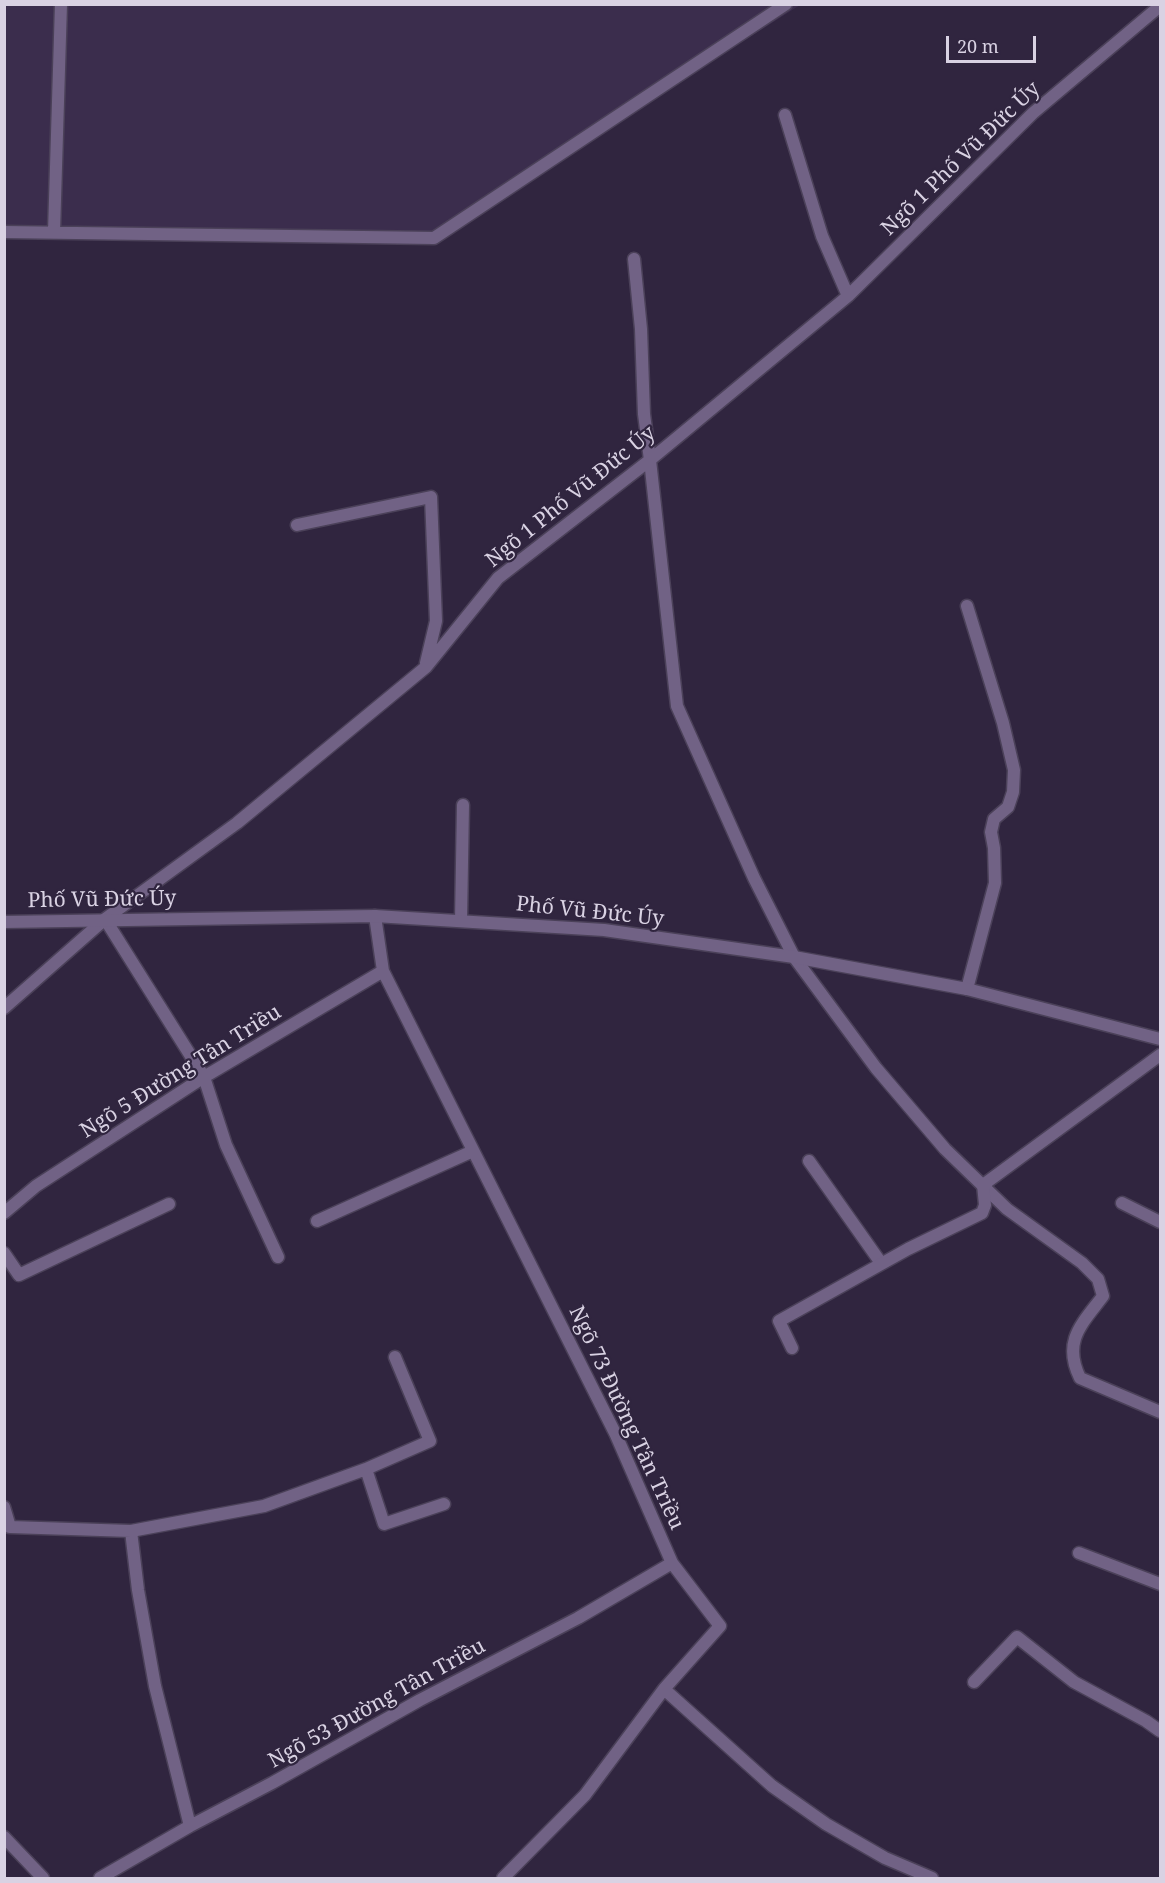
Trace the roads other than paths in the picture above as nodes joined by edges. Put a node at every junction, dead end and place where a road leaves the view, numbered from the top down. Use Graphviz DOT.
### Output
graph roads {
  1 [pos="61,4"];
  2 [pos="786,4"];
  3 [pos="1161,6"];
  4 [pos="785,115"];
  5 [pos="4,232"];
  6 [pos="54,232"];
  7 [pos="634,260"];
  8 [pos="848,296"];
  9 [pos="650,460"];
  10 [pos="297,525"];
  11 [pos="968,606"];
  12 [pos="426,667"];
  13 [pos="462,805"];
  14 [pos="375,916"];
  15 [pos="105,919"];
  16 [pos="461,920"];
  17 [pos="4,921"];
  18 [pos="794,957"];
  19 [pos="383,971"];
  20 [pos="967,989"];
  21 [pos="4,1008"];
  22 [pos="1161,1039"];
  23 [pos="1161,1055"];
  24 [pos="204,1077"];
  25 [pos="474,1151"];
  26 [pos="809,1161"];
  27 [pos="983,1185"];
  28 [pos="1122,1203"];
  29 [pos="169,1204"];
  30 [pos="4,1213"];
  31 [pos="316,1221"];
  32 [pos="1161,1222"];
  33 [pos="4,1253"];
  34 [pos="278,1257"];
  35 [pos="880,1263"];
  36 [pos="792,1347"];
  37 [pos="395,1357"];
  38 [pos="1161,1412"];
  39 [pos="366,1469"];
  40 [pos="444,1504"];
  41 [pos="4,1507"];
  42 [pos="130,1531"];
  43 [pos="1079,1553"];
  44 [pos="672,1563"];
  45 [pos="1161,1584"];
  46 [pos="974,1682"];
  47 [pos="664,1689"];
  48 [pos="1161,1731"];
  49 [pos="190,1826"];
  50 [pos="4,1837"];
  51 [pos="43,1878"];
  52 [pos="100,1878"];
  53 [pos="503,1878"];
  54 [pos="932,1878"];
  1 -- 6 [label="street"];
  2 -- 6 [label="street"];
  3 -- 8 [label="street, Ngõ 1 Phố Vũ Đức Úy"];
  4 -- 8 [label="street"];
  5 -- 6 [label="street"];
  7 -- 9 [label="street"];
  8 -- 9 [label="street, Ngõ 1 Phố Vũ Đức Úy"];
  9 -- 12 [label="street, Ngõ 1 Phố Vũ Đức Úy"];
  9 -- 18 [label="street"];
  10 -- 12 [label="street"];
  11 -- 20 [label="street"];
  12 -- 15 [label="street, Ngõ 1 Phố Vũ Đức Úy"];
  13 -- 16 [label="street"];
  14 -- 15 [label="street, Phố Vũ Đức Úy"];
  14 -- 16 [label="street, Phố Vũ Đức Úy"];
  14 -- 19 [label="street, Ngõ 73 Đường Tân Triều"];
  15 -- 17 [label="street, Phố Vũ Đức Úy"];
  15 -- 21 [label="street, Ngõ 1 Phố Vũ Đức Úy"];
  15 -- 24 [label="street"];
  16 -- 18 [label="street, Phố Vũ Đức Úy"];
  18 -- 20 [label="street, Phố Vũ Đức Úy"];
  18 -- 27 [label="street"];
  19 -- 24 [label="street, Ngõ 5 Đường Tân Triều"];
  19 -- 25 [label="street, Ngõ 73 Đường Tân Triều"];
  20 -- 22 [label="street, Phố Vũ Đức Úy"];
  23 -- 27 [label="street"];
  24 -- 30 [label="street, Ngõ 5 Đường Tân Triều"];
  24 -- 34 [label="street"];
  25 -- 31 [label="street"];
  25 -- 44 [label="street, Ngõ 73 Đường Tân Triều"];
  26 -- 35 [label="street"];
  27 -- 35 [label="street"];
  27 -- 38 [label="street"];
  28 -- 32 [label="street"];
  29 -- 33 [label="street"];
  35 -- 36 [label="street"];
  37 -- 39 [label="street"];
  39 -- 40 [label="street"];
  39 -- 42 [label="street"];
  41 -- 42 [label="street"];
  42 -- 49 [label="street"];
  43 -- 45 [label="street"];
  44 -- 47 [label="street, Ngõ 73 Đường Tân Triều"];
  44 -- 49 [label="street, Ngõ 53 Đường Tân Triều"];
  46 -- 48 [label="street"];
  47 -- 53 [label="street, Ngõ 73 Đường Tân Triều"];
  47 -- 54 [label="street"];
  49 -- 52 [label="street, Ngõ 53 Đường Tân Triều"];
  50 -- 51 [label="street"];
}
